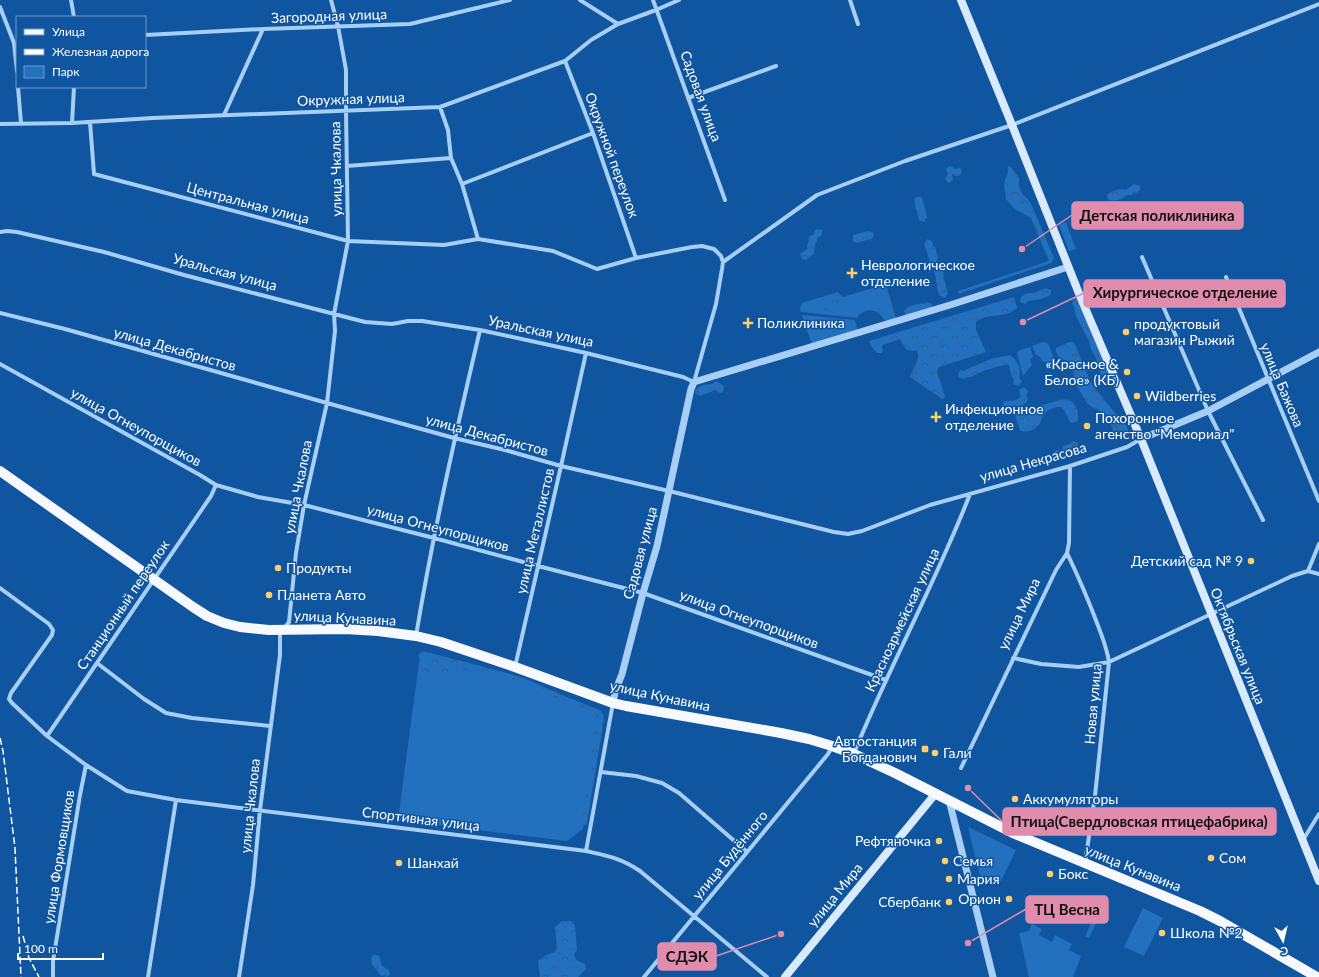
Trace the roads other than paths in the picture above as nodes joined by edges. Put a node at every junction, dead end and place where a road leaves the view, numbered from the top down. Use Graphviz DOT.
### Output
graph roads {
  1 [pos="71,0"];
  2 [pos="331,0"];
  3 [pos="510,0"];
  4 [pos="580,0"];
  5 [pos="653,0"];
  6 [pos="679,0"];
  7 [pos="850,0"];
  8 [pos="961,0"];
  9 [pos="1319,4"];
  10 [pos="0,7"];
  11 [pos="656,10"];
  12 [pos="74,16"];
  13 [pos="618,24"];
  14 [pos="858,24"];
  15 [pos="338,26"];
  16 [pos="263,29"];
  17 [pos="146,35"];
  18 [pos="565,61"];
  19 [pos="16,62"];
  20 [pos="776,66"];
  21 [pos="18,88"];
  22 [pos="74,88"];
  23 [pos="688,98"];
  24 [pos="440,107"];
  25 [pos="346,111"];
  26 [pos="224,115"];
  27 [pos="90,122"];
  28 [pos="21,123"];
  29 [pos="72,123"];
  30 [pos="0,124"];
  31 [pos="1012,125"];
  32 [pos="593,133"];
  33 [pos="451,158"];
  34 [pos="347,166"];
  35 [pos="462,184"];
  36 [pos="725,200"];
  37 [pos="0,232"];
  38 [pos="478,239"];
  39 [pos="348,241"];
  40 [pos="1142,257"];
  41 [pos="636,258"];
  42 [pos="723,262"];
  43 [pos="1068,267"];
  44 [pos="1226,277"];
  45 [pos="0,313"];
  46 [pos="334,314"];
  47 [pos="480,330"];
  48 [pos="1319,352"];
  49 [pos="586,354"];
  50 [pos="0,364"];
  51 [pos="1268,380"];
  52 [pos="694,382"];
  53 [pos="327,403"];
  54 [pos="1208,411"];
  55 [pos="454,438"];
  56 [pos="1141,439"];
  57 [pos="562,466"];
  58 [pos="1070,466"];
  59 [pos="0,471"];
  60 [pos="216,485"];
  61 [pos="669,491"];
  62 [pos="970,494"];
  63 [pos="1319,501"];
  64 [pos="304,505"];
  65 [pos="1263,520"];
  66 [pos="434,538"];
  67 [pos="1319,544"];
  68 [pos="1067,553"];
  69 [pos="538,566"];
  70 [pos="1308,571"];
  71 [pos="1319,574"];
  72 [pos="154,579"];
  73 [pos="0,588"];
  74 [pos="643,593"];
  75 [pos="1210,613"];
  76 [pos="283,629"];
  77 [pos="416,636"];
  78 [pos="1012,658"];
  79 [pos="1109,662"];
  80 [pos="97,663"];
  81 [pos="515,667"];
  82 [pos="886,680"];
  83 [pos="613,703"];
  84 [pos="270,726"];
  85 [pos="47,736"];
  86 [pos="832,746"];
  87 [pos="854,754"];
  88 [pos="86,765"];
  89 [pos="961,768"];
  90 [pos="601,772"];
  91 [pos="936,793"];
  92 [pos="176,800"];
  93 [pos="949,800"];
  94 [pos="260,810"];
  95 [pos="1319,814"];
  96 [pos="1303,840"];
  97 [pos="586,851"];
  98 [pos="746,851"];
  99 [pos="1084,864"];
  100 [pos="1319,881"];
  101 [pos="694,916"];
  102 [pos="53,977"];
  103 [pos="148,977"];
  104 [pos="239,977"];
  105 [pos="644,977"];
  106 [pos="767,977"];
  107 [pos="785,977"];
  108 [pos="993,977"];
  109 [pos="1316,977"];
  1 -- 12 [label="street"];
  2 -- 15 [label="street, улица Чкалова"];
  3 -- 15 [label="street, Загородная улица"];
  4 -- 13 [label="street"];
  5 -- 11 [label="street, Садовая улица"];
  6 -- 11 [label="street, Окружная улица"];
  7 -- 14 [label="street"];
  8 -- 31 [label="main road, Октябрьская улица"];
  9 -- 31 [label="street"];
  10 -- 19 [label="street"];
  11 -- 13 [label="street, Окружная улица"];
  11 -- 23 [label="street, Садовая улица"];
  13 -- 18 [label="street, Окружная улица"];
  15 -- 16 [label="street, Загородная улица"];
  15 -- 25 [label="street, улица Чкалова"];
  16 -- 17 [label="street, Загородная улица"];
  16 -- 26 [label="street"];
  18 -- 24 [label="street, Окружная улица"];
  18 -- 32 [label="street, Окружной переулок"];
  20 -- 23 [label="street"];
  21 -- 28 [label="street"];
  22 -- 29 [label="street"];
  23 -- 36 [label="street, Садовая улица"];
  24 -- 25 [label="street, Окружная улица"];
  24 -- 33 [label="street"];
  25 -- 26 [label="street, Окружная улица"];
  25 -- 34 [label="street, улица Чкалова"];
  26 -- 27 [label="street, Окружная улица"];
  27 -- 29 [label="street, Окружная улица"];
  27 -- 39 [label="street, Центральная улица"];
  28 -- 29 [label="street, Окружная улица"];
  28 -- 30 [label="street, Окружная улица"];
  31 -- 42 [label="street"];
  31 -- 43 [label="main road, Октябрьская улица"];
  32 -- 35 [label="street"];
  32 -- 41 [label="street, Окружной переулок"];
  33 -- 34 [label="street"];
  33 -- 35 [label="street"];
  34 -- 39 [label="street, улица Чкалова"];
  35 -- 38 [label="street"];
  37 -- 46 [label="street, Уральская улица"];
  38 -- 39 [label="street, Центральная улица"];
  38 -- 41 [label="street, Центральная улица"];
  39 -- 46 [label="street, улица Чкалова"];
  40 -- 54 [label="street"];
  41 -- 42 [label="street, Центральная улица"];
  42 -- 52 [label="street, Садовая улица"];
  43 -- 52 [label="street"];
  43 -- 56 [label="main road, Октябрьская улица"];
  44 -- 51 [label="street, улица Бажова"];
  45 -- 53 [label="street, улица Декабристов"];
  46 -- 47 [label="street, Уральская улица"];
  46 -- 53 [label="street, улица Чкалова"];
  47 -- 49 [label="street, Уральская улица"];
  47 -- 55 [label="street"];
  48 -- 51 [label="street, улица Некрасова"];
  49 -- 52 [label="street, Уральская улица"];
  49 -- 57 [label="street, улица Металлистов"];
  50 -- 60 [label="street, улица Огнеупорщиков"];
  51 -- 54 [label="street, улица Некрасова"];
  51 -- 63 [label="street, улица Бажова"];
  52 -- 61 [label="street, Садовая улица"];
  53 -- 55 [label="street, улица Декабристов"];
  53 -- 64 [label="street, улица Чкалова"];
  54 -- 56 [label="street, улица Некрасова"];
  54 -- 65 [label="street"];
  55 -- 57 [label="street, улица Декабристов"];
  55 -- 66 [label="street"];
  56 -- 58 [label="street, улица Некрасова"];
  56 -- 75 [label="main road, Октябрьская улица"];
  57 -- 61 [label="street, улица Декабристов"];
  57 -- 69 [label="street, улица Металлистов"];
  58 -- 62 [label="street, улица Некрасова"];
  58 -- 68 [label="street, улица Мира"];
  59 -- 72 [label="main road, улица Кунавина"];
  60 -- 64 [label="street, улица Огнеупорщиков"];
  60 -- 72 [label="street, Станционный переулок"];
  61 -- 62 [label="street, улица Декабристов"];
  61 -- 74 [label="street, Садовая улица"];
  62 -- 82 [label="street, Красноармейская улица"];
  64 -- 66 [label="street, улица Огнеупорщиков"];
  64 -- 76 [label="street, улица Чкалова"];
  66 -- 69 [label="street, улица Огнеупорщиков"];
  66 -- 77 [label="street"];
  67 -- 70 [label="street"];
  68 -- 78 [label="street, улица Мира"];
  68 -- 79 [label="street, Новая улица"];
  69 -- 74 [label="street, улица Огнеупорщиков"];
  69 -- 81 [label="street, улица Металлистов"];
  70 -- 71 [label="street"];
  70 -- 75 [label="street"];
  72 -- 76 [label="main road, улица Кунавина"];
  72 -- 80 [label="street, Станционный переулок"];
  73 -- 85 [label="street, Спортивная улица"];
  74 -- 82 [label="street, улица Огнеупорщиков"];
  74 -- 83 [label="street, Садовая улица"];
  75 -- 79 [label="street"];
  75 -- 96 [label="main road, Октябрьская улица"];
  76 -- 77 [label="main road, улица Кунавина"];
  76 -- 84 [label="street, улица Чкалова"];
  77 -- 81 [label="main road, улица Кунавина"];
  78 -- 79 [label="street"];
  78 -- 89 [label="street, улица Мира"];
  79 -- 99 [label="street, Новая улица"];
  80 -- 84 [label="street"];
  80 -- 85 [label="street, Станционный переулок"];
  81 -- 83 [label="main road, улица Кунавина"];
  82 -- 87 [label="street, Красноармейская улица"];
  83 -- 86 [label="main road, улица Кунавина"];
  83 -- 90 [label="street, Садовая улица"];
  84 -- 94 [label="street, улица Чкалова"];
  85 -- 88 [label="street, Спортивная улица"];
  86 -- 87 [label="main road, улица Кунавина"];
  86 -- 98 [label="street, улица Будённого"];
  87 -- 91 [label="main road, улица Кунавина"];
  88 -- 92 [label="street, Спортивная улица"];
  88 -- 102 [label="street, улица Формовщиков"];
  90 -- 97 [label="street, Садовая улица"];
  90 -- 98 [label="street"];
  91 -- 93 [label="main road, улица Кунавина"];
  91 -- 107 [label="main road, улица Мира"];
  92 -- 94 [label="street, Спортивная улица"];
  92 -- 103 [label="street"];
  93 -- 99 [label="main road, улица Кунавина"];
  93 -- 108 [label="street"];
  94 -- 97 [label="street, Спортивная улица"];
  94 -- 104 [label="street, улица Чкалова"];
  95 -- 96 [label="street"];
  96 -- 100 [label="main road, Октябрьская улица"];
  97 -- 101 [label="street, Спортивная улица"];
  98 -- 101 [label="street, улица Будённого"];
  99 -- 109 [label="main road, улица Кунавина"];
  101 -- 105 [label="street, улица Будённого"];
  101 -- 106 [label="street, Спортивная улица"];
}
